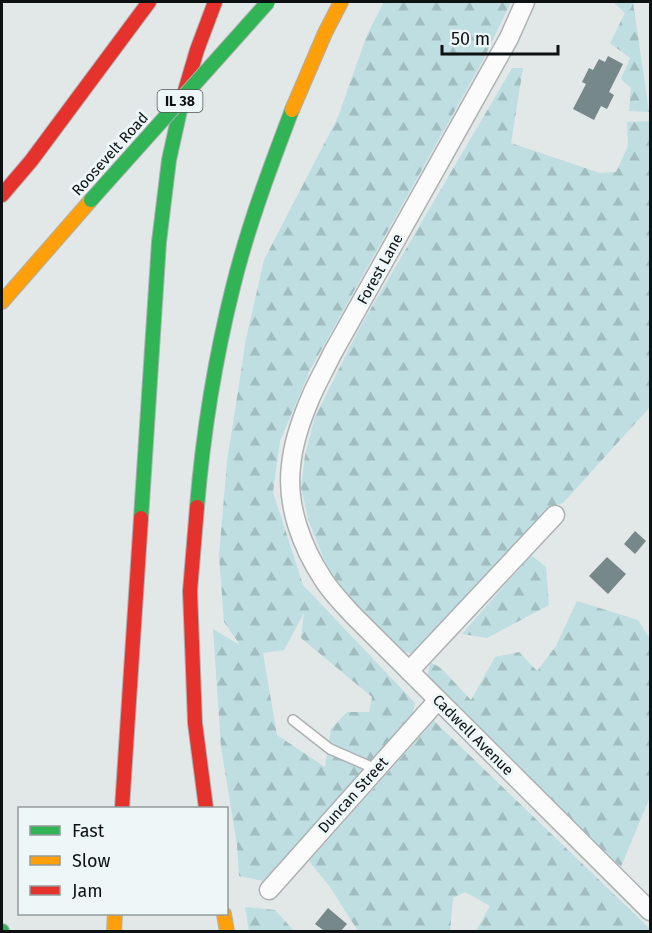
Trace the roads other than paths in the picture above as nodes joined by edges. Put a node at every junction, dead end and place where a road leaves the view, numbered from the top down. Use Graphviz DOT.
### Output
graph roads {
  1 [pos="149,2"];
  2 [pos="216,2"];
  3 [pos="268,2"];
  4 [pos="341,2"];
  5 [pos="525,2"];
  6 [pos="2,195"];
  7 [pos="2,302"];
  8 [pos="555,515"];
  9 [pos="307,550"];
  10 [pos="409,671"];
  11 [pos="438,700"];
  12 [pos="293,720"];
  13 [pos="376,769"];
  14 [pos="122,807"];
  15 [pos="206,807"];
  16 [pos="269,890"];
  17 [pos="651,911"];
  18 [pos="116,915"];
  19 [pos="224,915"];
  20 [pos="114,932"];
  21 [pos="227,932"];
  1 -- 6 [label="highway"];
  2 -- 14 [label="highway"];
  3 -- 7 [label="highway, Roosevelt Road / IL 38, bridge"];
  4 -- 15 [label="highway"];
  5 -- 9 [label="street, Forest Lane"];
  8 -- 10 [label="street"];
  9 -- 10 [label="street, Cadwell Avenue"];
  10 -- 11 [label="street, Cadwell Avenue"];
  11 -- 13 [label="street, Duncan Street"];
  11 -- 17 [label="street, Cadwell Avenue"];
  12 -- 13 [label="lane"];
  13 -- 16 [label="street, Duncan Street"];
  18 -- 20 [label="highway"];
  19 -- 21 [label="highway"];
}
